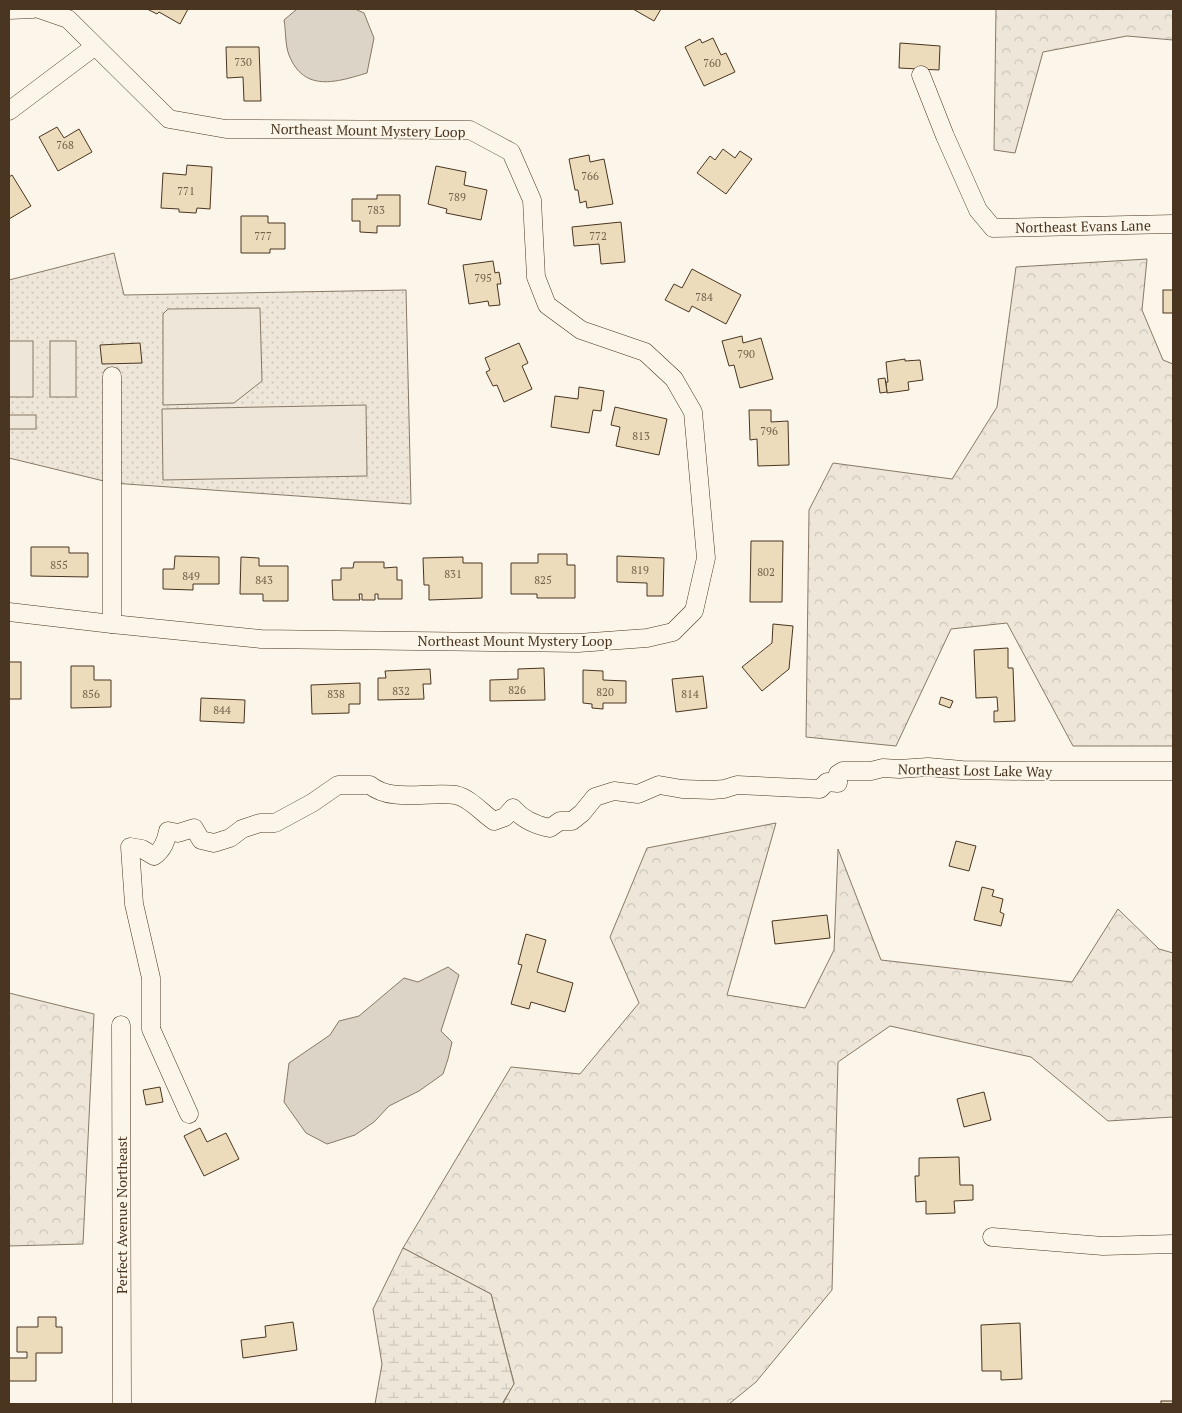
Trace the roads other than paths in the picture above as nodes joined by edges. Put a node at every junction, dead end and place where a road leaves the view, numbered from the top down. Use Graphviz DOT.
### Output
graph roads {
  1 [pos="33,9"];
  2 [pos="39,9"];
  3 [pos="9,10"];
  4 [pos="94,47"];
  5 [pos="921,75"];
  6 [pos="9,111"];
  7 [pos="1173,224"];
  8 [pos="112,376"];
  9 [pos="9,612"];
  10 [pos="112,624"];
  11 [pos="1173,771"];
  12 [pos="121,1025"];
  13 [pos="189,1114"];
  14 [pos="992,1237"];
  15 [pos="1173,1244"];
  16 [pos="122,1404"];
  1 -- 3 [label="street"];
  2 -- 4 [label="street, Northeast Mount Mystery Loop"];
  4 -- 6 [label="street"];
  4 -- 10 [label="street, Northeast Mount Mystery Loop"];
  5 -- 7 [label="street, Northeast Evans Lane"];
  8 -- 10 [label="street"];
  9 -- 10 [label="street, Northeast Mount Mystery Loop"];
  11 -- 13 [label="street, Northeast Lost Lake Way"];
  12 -- 16 [label="street, Perfect Avenue Northeast"];
  14 -- 15 [label="street"];
}
